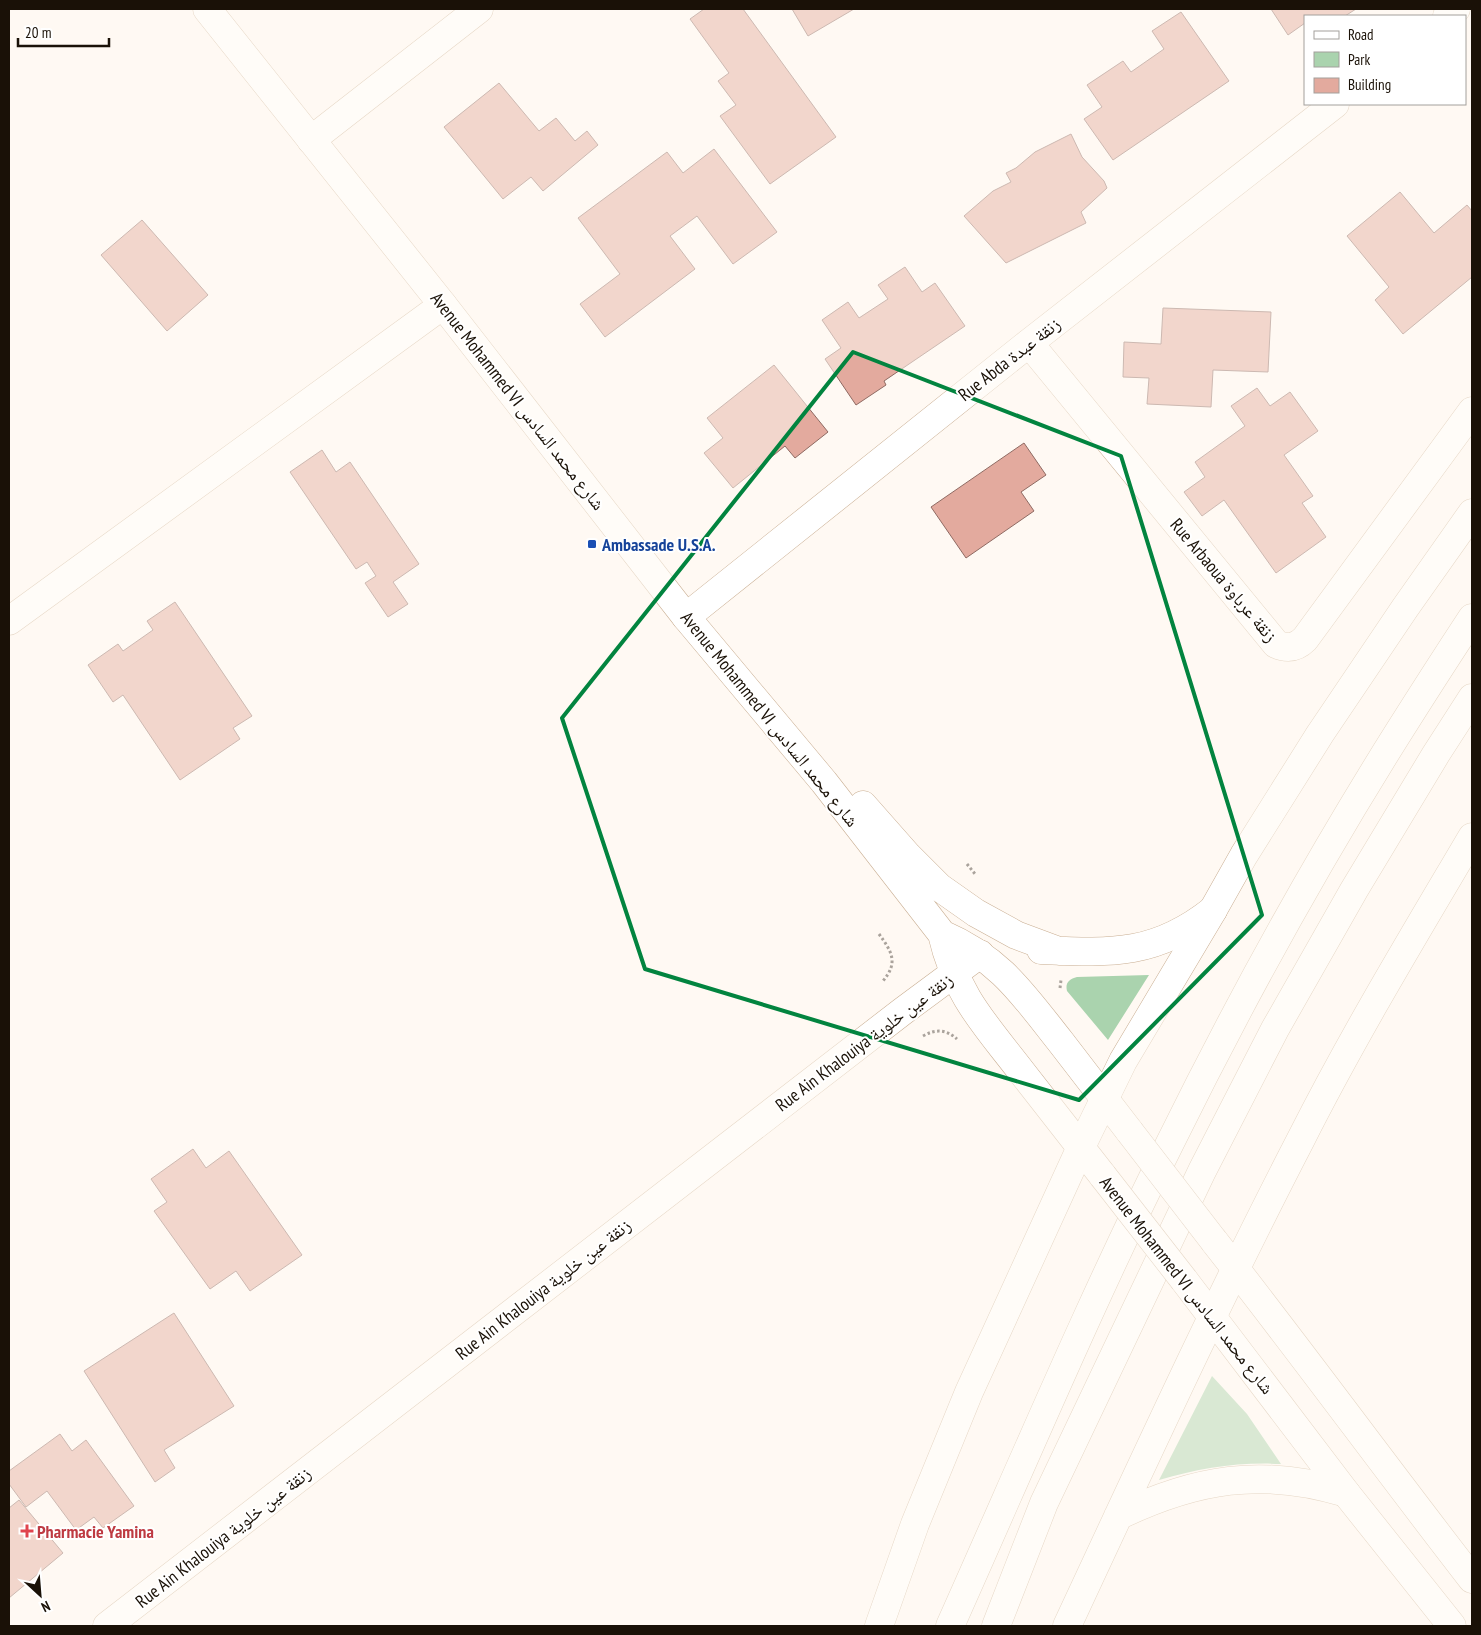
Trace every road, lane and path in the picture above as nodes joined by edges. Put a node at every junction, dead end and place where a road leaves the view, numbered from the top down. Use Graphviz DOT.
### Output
graph roads {
  1 [pos="208,9"];
  2 [pos="479,9"];
  3 [pos="1334,105"];
  4 [pos="311,140"];
  5 [pos="443,305"];
  6 [pos="1029,344"];
  7 [pos="1472,411"];
  8 [pos="1472,513"];
  9 [pos="686,617"];
  10 [pos="1472,618"];
  11 [pos="9,621"];
  12 [pos="1472,698"];
  13 [pos="824,782"];
  14 [pos="1472,837"];
  15 [pos="1213,910"];
  16 [pos="879,934"];
  17 [pos="942,934"];
  18 [pos="980,954"];
  19 [pos="1062,963"];
  20 [pos="954,974"];
  21 [pos="882,982"];
  22 [pos="1060,988"];
  23 [pos="923,1036"];
  24 [pos="959,1042"];
  25 [pos="1105,1098"];
  26 [pos="1081,1147"];
  27 [pos="1236,1270"];
  28 [pos="1212,1317"];
  29 [pos="1346,1493"];
  30 [pos="1118,1516"];
  31 [pos="1472,1579"];
  32 [pos="107,1626"];
  33 [pos="879,1626"];
  34 [pos="950,1626"];
  35 [pos="996,1626"];
  36 [pos="1067,1626"];
  37 [pos="1452,1626"];
  1 -- 4 [label="main road, Avenue Mohammed VI شارع محمد السادس"];
  2 -- 4 [label="main road"];
  3 -- 6 [label="main road, Rue Abda زنقة عبدة"];
  4 -- 5 [label="main road, Avenue Mohammed VI شارع محمد السادس"];
  5 -- 9 [label="main road, Avenue Mohammed VI شارع محمد السادس"];
  5 -- 11 [label="main road"];
  6 -- 7 [label="main road, Rue Arbaoua زنقة عرباوة"];
  6 -- 9 [label="main road, Rue Abda زنقة عبدة"];
  8 -- 15 [label="main road"];
  9 -- 13 [label="main road, Avenue Mohammed VI شارع محمد السادس"];
  10 -- 34 [label="main road"];
  12 -- 35 [label="main road"];
  13 -- 17 [label="main road, Avenue Mohammed VI شارع محمد السادس"];
  13 -- 19 [label="main road"];
  14 -- 27 [label="main road"];
  15 -- 19 [label="main road"];
  15 -- 25 [label="main road"];
  16 -- 21 [label="path"];
  17 -- 18 [label="main road, Avenue Mohammed VI شارع محمد السادس"];
  17 -- 20 [label="main road, Avenue Mohammed VI شارع محمد السادس"];
  18 -- 19 [label="main road"];
  18 -- 20 [label="main road, Rue Ain Khalouiya زنقة عين خلوية"];
  18 -- 25 [label="main road, Avenue Mohammed VI شارع محمد السادس"];
  19 -- 22 [label="path"];
  20 -- 26 [label="main road, Avenue Mohammed VI شارع محمد السادس"];
  20 -- 32 [label="main road, Rue Ain Khalouiya زنقة عين خلوية"];
  23 -- 24 [label="path"];
  25 -- 26 [label="main road"];
  25 -- 27 [label="main road, Avenue Mohammed VI شارع محمد السادس, bridge"];
  26 -- 28 [label="main road, Avenue Mohammed VI شارع محمد السادس, bridge"];
  26 -- 33 [label="main road"];
  27 -- 28 [label="main road"];
  27 -- 31 [label="main road, Avenue Mohammed VI شارع محمد السادس"];
  28 -- 29 [label="main road, Avenue Mohammed VI شارع محمد السادس"];
  28 -- 30 [label="main road"];
  29 -- 30 [label="main road"];
  29 -- 37 [label="main road, Avenue Mohammed VI شارع محمد السادس"];
  30 -- 36 [label="main road"];
}
